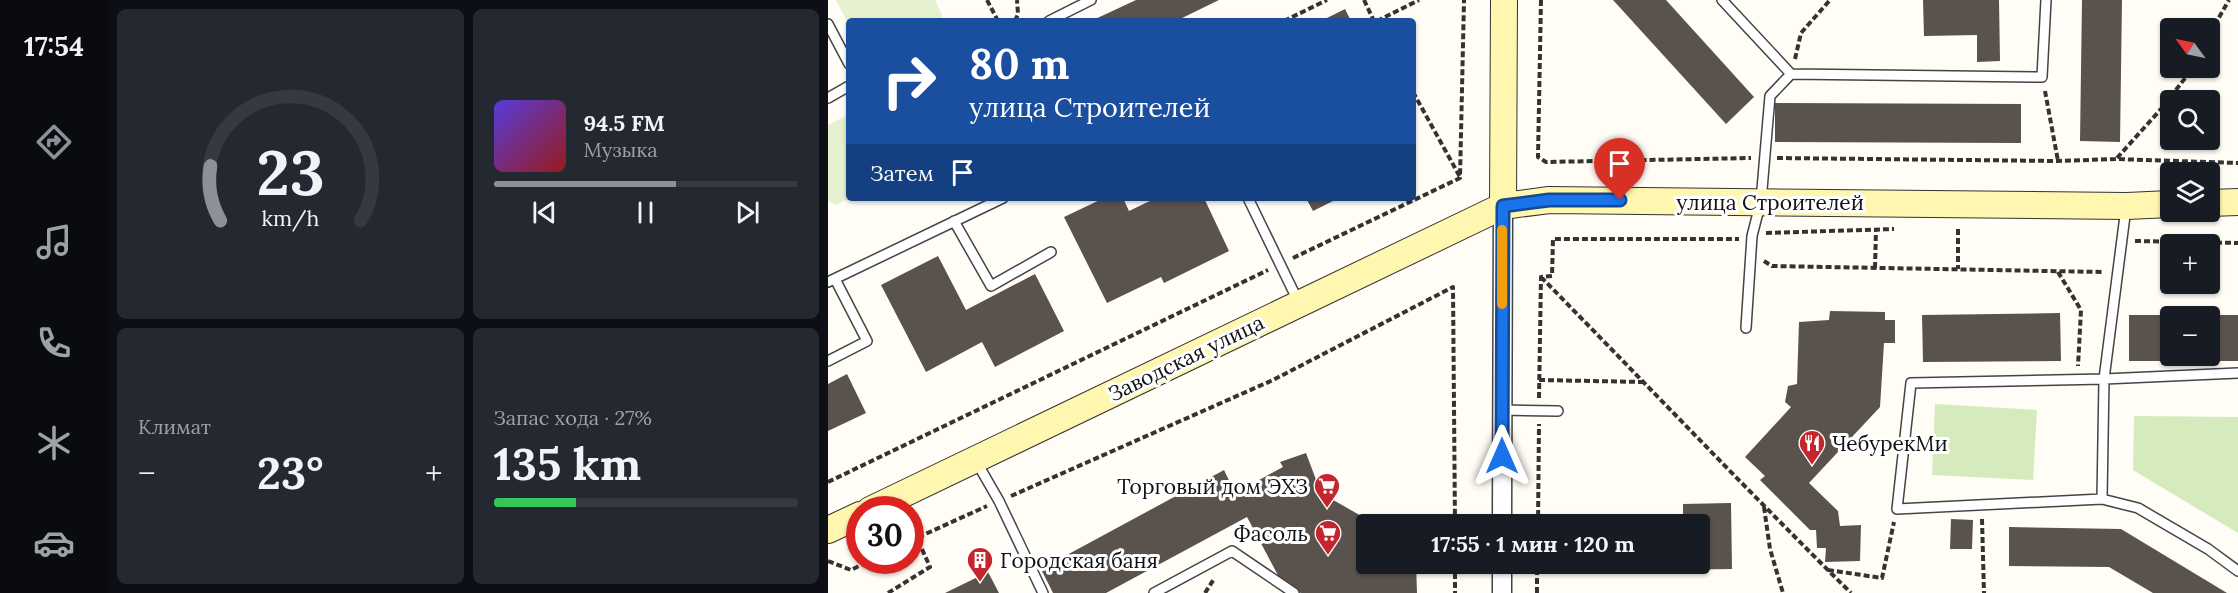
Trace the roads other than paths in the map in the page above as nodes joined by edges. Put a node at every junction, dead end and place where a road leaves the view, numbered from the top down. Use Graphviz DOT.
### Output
graph roads {
  1 [pos="1091,0"];
  2 [pos="1504,0"];
  3 [pos="1722,0"];
  4 [pos="2046,0"];
  5 [pos="1055,18"];
  6 [pos="828,24"];
  7 [pos="846,58"];
  8 [pos="1791,74"];
  9 [pos="846,88"];
  10 [pos="828,98"];
  11 [pos="997,201"];
  12 [pos="1249,201"];
  13 [pos="1761,201"];
  14 [pos="2238,202"];
  15 [pos="2220,203"];
  16 [pos="2160,204"];
  17 [pos="1503,206"];
  18 [pos="2127,206"];
  19 [pos="954,221"];
  20 [pos="1051,252"];
  21 [pos="831,281"];
  22 [pos="1299,304"];
  23 [pos="1746,328"];
  24 [pos="828,361"];
  25 [pos="2238,373"];
  26 [pos="2104,379"];
  27 [pos="1502,411"];
  28 [pos="1558,411"];
  29 [pos="976,459"];
  30 [pos="899,496"];
  31 [pos="2102,500"];
  32 [pos="1502,514"];
  33 [pos="846,522"];
  34 [pos="828,531"];
  35 [pos="2238,571"];
  36 [pos="1502,574"];
  37 [pos="1042,593"];
  38 [pos="1154,593"];
  39 [pos="1294,593"];
  40 [pos="1502,593"];
  1 -- 5 [label="lane"];
  2 -- 17 [label="street"];
  3 -- 8 [label="lane"];
  4 -- 8 [label="lane"];
  6 -- 7 [label="lane"];
  8 -- 13 [label="lane"];
  9 -- 10 [label="lane"];
  11 -- 19 [label="lane"];
  12 -- 22 [label="lane"];
  13 -- 17 [label="street, улица Строителей"];
  13 -- 18 [label="street, улица Строителей"];
  13 -- 23 [label="lane"];
  14 -- 15 [label="street"];
  16 -- 18 [label="street, улица Строителей"];
  17 -- 22 [label="street, Заводская улица"];
  17 -- 27 [label="street"];
  18 -- 26 [label="lane"];
  19 -- 20 [label="lane"];
  19 -- 21 [label="lane"];
  21 -- 24 [label="lane"];
  22 -- 29 [label="street, Заводская улица"];
  25 -- 26 [label="lane"];
  26 -- 31 [label="lane"];
  26 -- 31 [label="lane"];
  27 -- 28 [label="lane"];
  27 -- 32 [label="street"];
  29 -- 30 [label="street, Заводская улица"];
  29 -- 37 [label="lane"];
  31 -- 35 [label="lane"];
  33 -- 34 [label="street"];
  36 -- 40 [label="street"];
  38 -- 39 [label="lane"];
}
